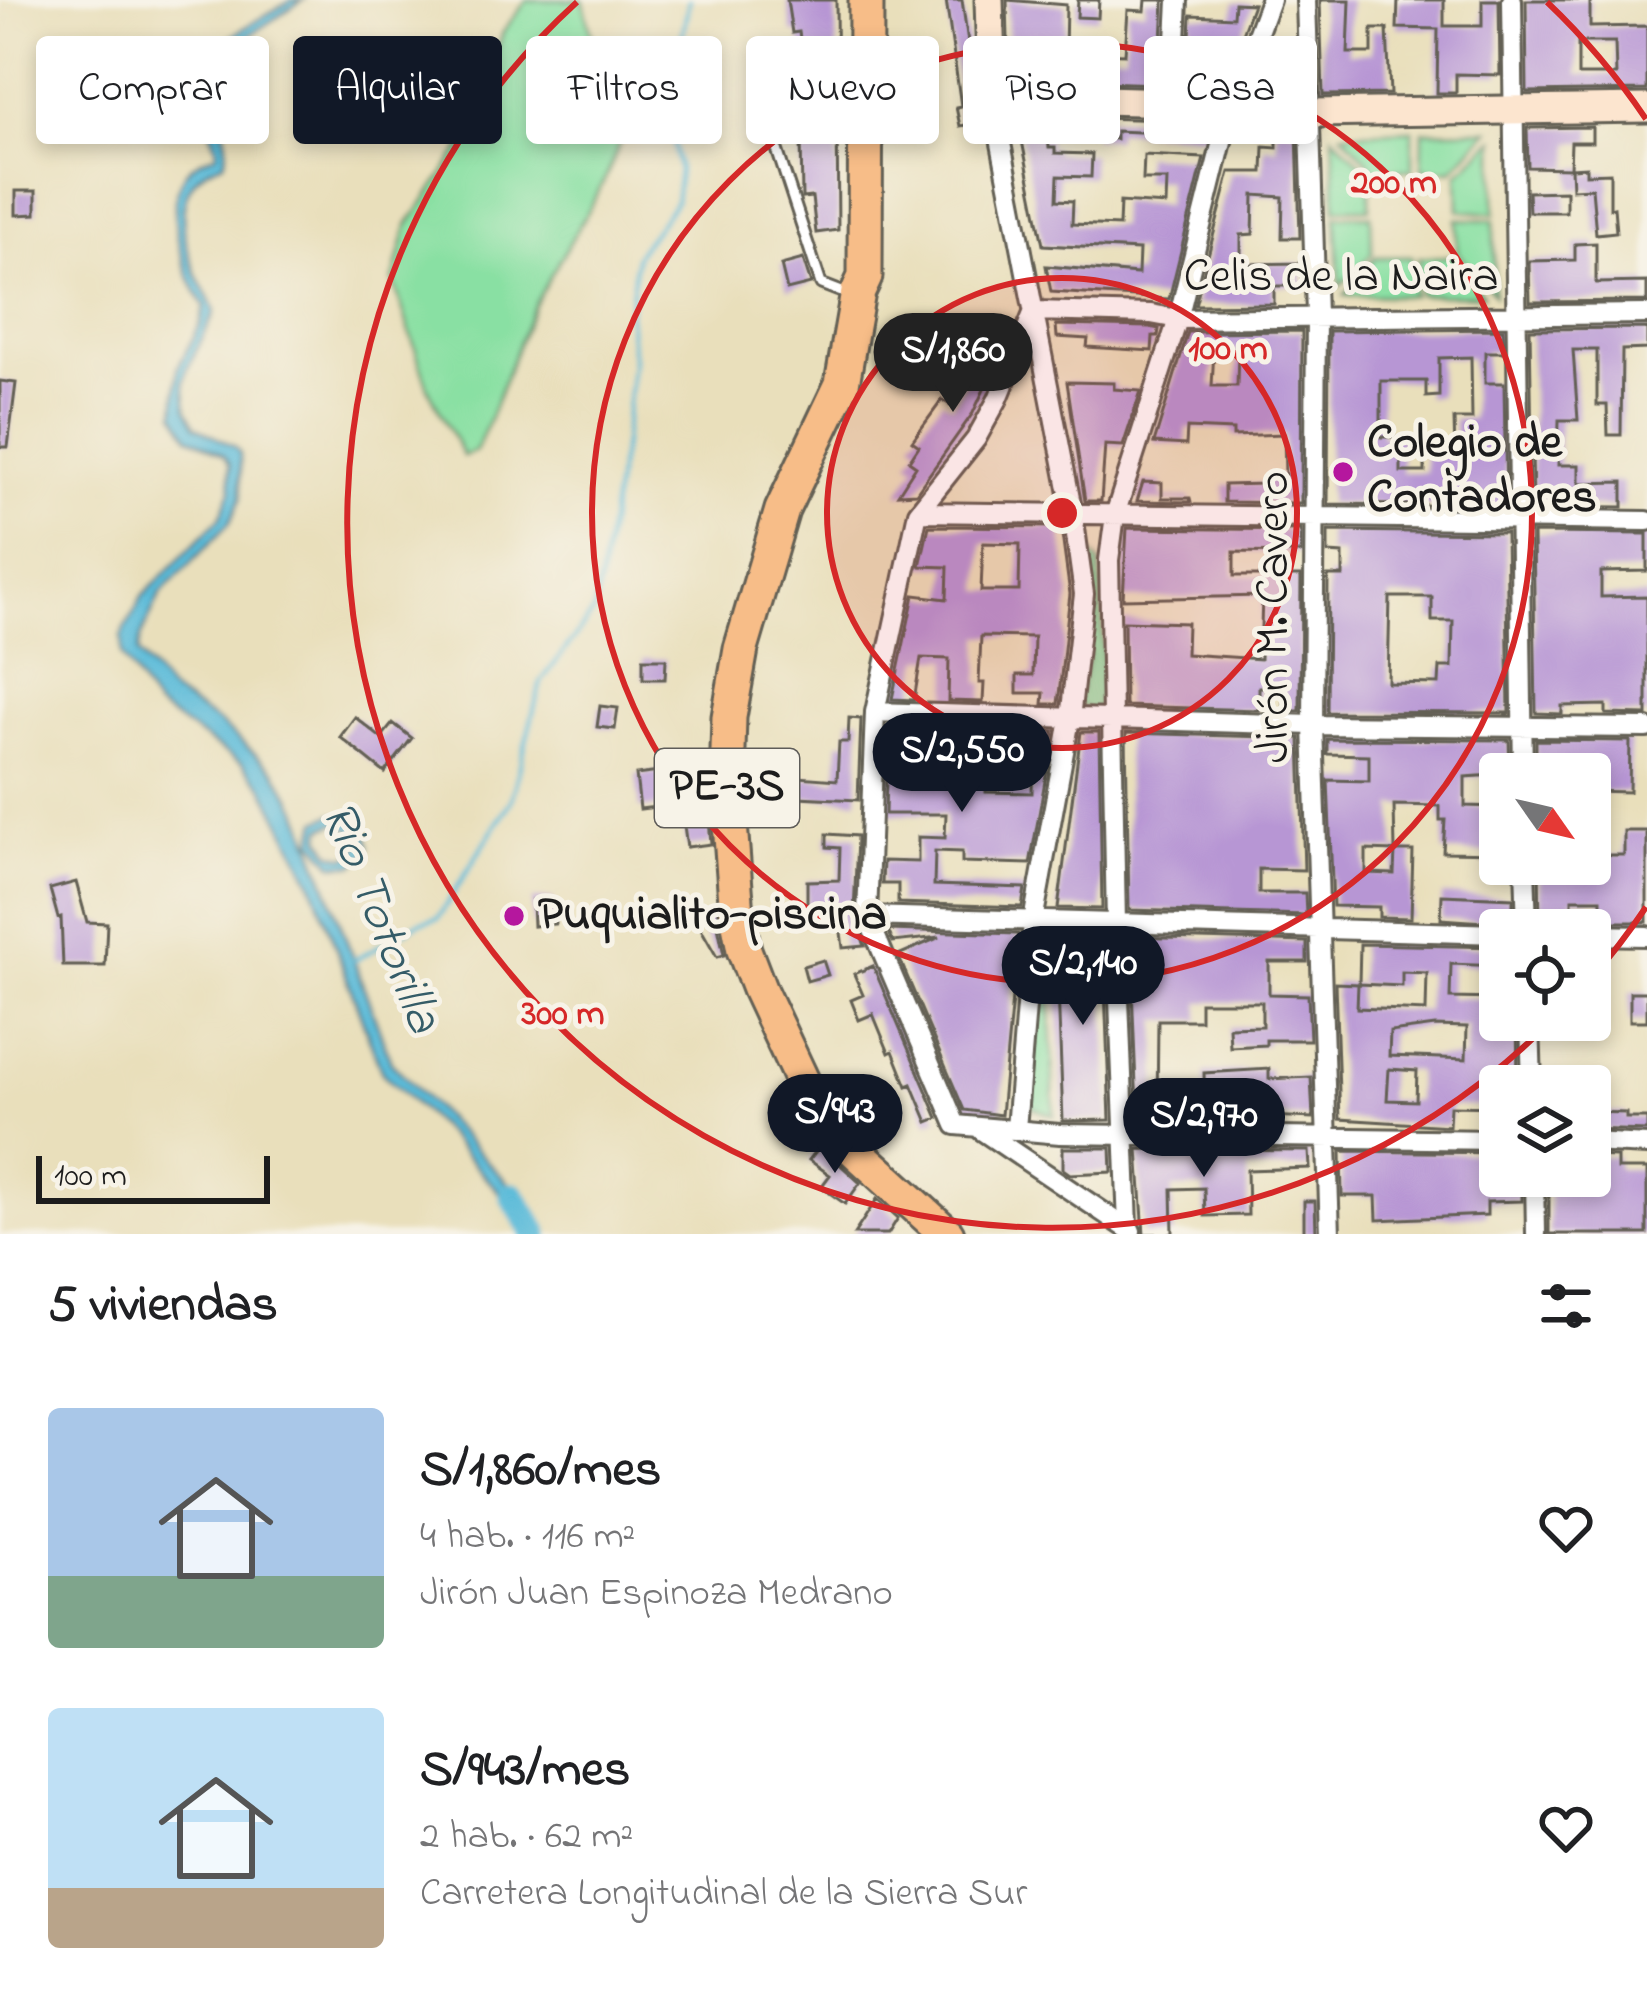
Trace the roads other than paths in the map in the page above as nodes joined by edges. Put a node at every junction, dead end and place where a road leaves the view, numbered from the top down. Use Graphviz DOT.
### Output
graph roads {
  1 [pos="851,0"];
  2 [pos="866,0"];
  3 [pos="989,0"];
  4 [pos="1178,0"];
  5 [pos="1270,0"];
  6 [pos="1306,0"];
  7 [pos="1512,0"];
  8 [pos="856,36"];
  9 [pos="862,36"];
  10 [pos="990,36"];
  11 [pos="1176,36"];
  12 [pos="1257,36"];
  13 [pos="1308,36"];
  14 [pos="1514,108"];
  15 [pos="1647,108"];
  16 [pos="1317,113"];
  17 [pos="775,144"];
  18 [pos="861,144"];
  19 [pos="1001,144"];
  20 [pos="1221,144"];
  21 [pos="1313,144"];
  22 [pos="858,295"];
  23 [pos="1034,311"];
  24 [pos="1647,314"];
  25 [pos="1316,316"];
  26 [pos="1514,318"];
  27 [pos="1178,319"];
  28 [pos="918,512"];
  29 [pos="1073,514"];
  30 [pos="1115,515"];
  31 [pos="1313,518"];
  32 [pos="1647,520"];
  33 [pos="1517,521"];
  34 [pos="875,712"];
  35 [pos="1070,718"];
  36 [pos="1114,718"];
  37 [pos="1313,725"];
  38 [pos="1521,727"];
  39 [pos="1647,728"];
  40 [pos="1522,753"];
  41 [pos="867,916"];
  42 [pos="1034,921"];
  43 [pos="1115,924"];
  44 [pos="1318,930"];
  45 [pos="1479,934"];
  46 [pos="1611,935"];
  47 [pos="1647,936"];
  48 [pos="981,1130"];
  49 [pos="1016,1130"];
  50 [pos="1126,1134"];
  51 [pos="1328,1137"];
  52 [pos="1479,1140"];
  53 [pos="1611,1143"];
  54 [pos="1647,1144"];
  55 [pos="1535,1197"];
  56 [pos="1130,1230"];
  57 [pos="947,1234"];
  58 [pos="1330,1234"];
  59 [pos="1536,1234"];
  1 -- 8 [label="highway, PE-3S"];
  2 -- 9 [label="highway, PE-3S"];
  3 -- 10 [label="street"];
  4 -- 11 [label="street"];
  5 -- 12 [label="street"];
  6 -- 13 [label="street, Jirón M. Cavero"];
  7 -- 14 [label="street"];
  14 -- 15 [label="street"];
  14 -- 16 [label="street"];
  14 -- 26 [label="street"];
  17 -- 22 [label="lane"];
  18 -- 22 [label="highway, PE-3S"];
  19 -- 23 [label="street"];
  20 -- 27 [label="street"];
  21 -- 25 [label="street, Jirón M. Cavero"];
  22 -- 57 [label="highway, PE-3S"];
  23 -- 27 [label="street, Celis de la Naira"];
  23 -- 28 [label="street"];
  23 -- 29 [label="street"];
  24 -- 26 [label="street, Celis de la Naira"];
  25 -- 26 [label="street, Celis de la Naira"];
  25 -- 27 [label="street, Celis de la Naira"];
  25 -- 31 [label="street, Jirón M. Cavero"];
  26 -- 33 [label="street"];
  27 -- 30 [label="street"];
  28 -- 29 [label="street"];
  28 -- 34 [label="street"];
  29 -- 30 [label="street"];
  29 -- 35 [label="street"];
  30 -- 31 [label="street"];
  30 -- 36 [label="street"];
  31 -- 33 [label="street"];
  31 -- 37 [label="street, Jirón M. Cavero"];
  32 -- 33 [label="street"];
  33 -- 38 [label="street"];
  34 -- 35 [label="street"];
  34 -- 41 [label="street"];
  35 -- 36 [label="street"];
  35 -- 42 [label="street"];
  36 -- 37 [label="street"];
  36 -- 43 [label="street"];
  37 -- 38 [label="street"];
  37 -- 44 [label="street, Jirón M. Cavero"];
  38 -- 39 [label="street"];
  38 -- 40 [label="street"];
  41 -- 42 [label="street"];
  41 -- 48 [label="street"];
  42 -- 43 [label="street"];
  42 -- 49 [label="street"];
  43 -- 44 [label="street"];
  43 -- 50 [label="street"];
  44 -- 45 [label="street"];
  44 -- 51 [label="street, Jirón M. Cavero"];
  46 -- 47 [label="street"];
  48 -- 49 [label="street"];
  48 -- 56 [label="street"];
  49 -- 50 [label="street"];
  50 -- 51 [label="street"];
  50 -- 56 [label="street"];
  51 -- 52 [label="street"];
  51 -- 58 [label="street, Jirón M. Cavero"];
  53 -- 54 [label="street"];
  55 -- 59 [label="street"];
}
